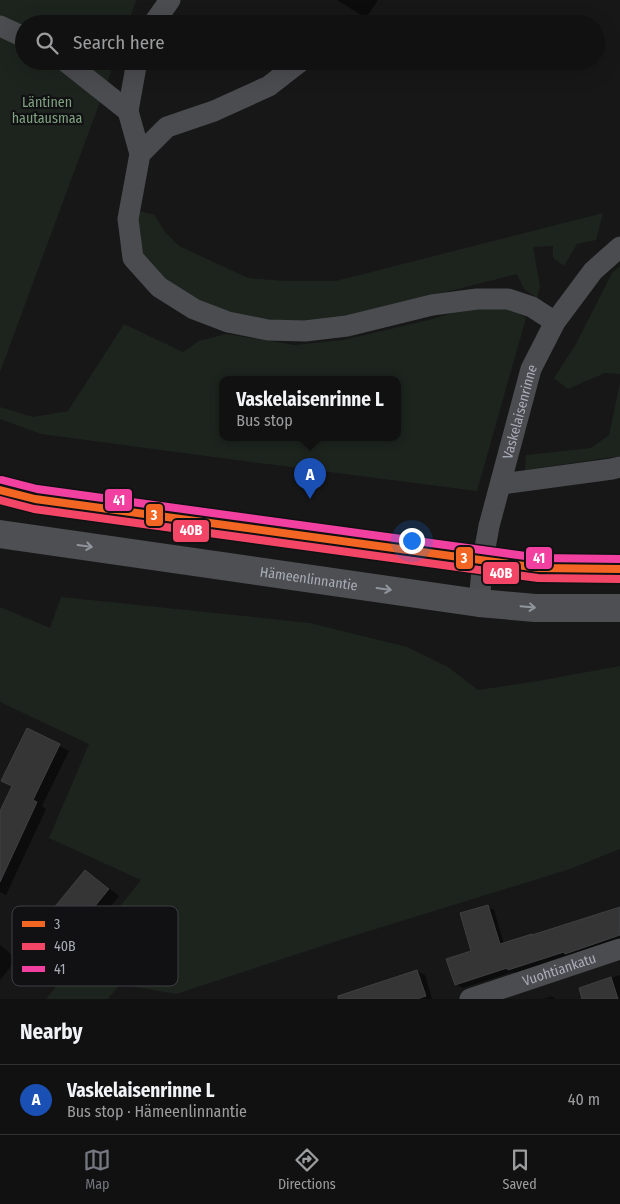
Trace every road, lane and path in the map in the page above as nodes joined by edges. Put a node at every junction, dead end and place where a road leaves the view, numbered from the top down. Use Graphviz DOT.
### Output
graph roads {
  1 [pos="170,0"];
  2 [pos="159,15"];
  3 [pos="0,26"];
  4 [pos="15,33"];
  5 [pos="76,70"];
  6 [pos="135,70"];
  7 [pos="289,70"];
  8 [pos="128,111"];
  9 [pos="140,154"];
  10 [pos="620,247"];
  11 [pos="555,322"];
  12 [pos="620,467"];
  13 [pos="501,484"];
  14 [pos="0,490"];
  15 [pos="0,534"];
  16 [pos="483,559"];
  17 [pos="620,569"];
  18 [pos="480,603"];
  19 [pos="620,608"];
  20 [pos="620,949"];
  21 [pos="470,999"];
  1 -- 2 [label="street"];
  3 -- 4 [label="street"];
  5 -- 8 [label="street"];
  6 -- 8 [label="street"];
  7 -- 9 [label="street"];
  8 -- 9 [label="street"];
  9 -- 11 [label="street"];
  10 -- 11 [label="street, Vaskelaisenrinne"];
  11 -- 13 [label="street, Vaskelaisenrinne"];
  12 -- 13 [label="street"];
  13 -- 16 [label="street, Vaskelaisenrinne"];
  14 -- 16 [label="main road"];
  15 -- 18 [label="main road, Hämeenlinnantie, one-way"];
  16 -- 17 [label="main road"];
  16 -- 18 [label="street, Vaskelaisenrinne"];
  18 -- 19 [label="main road, Hämeenlinnantie, one-way"];
  20 -- 21 [label="street, Vuohtiankatu"];
}
